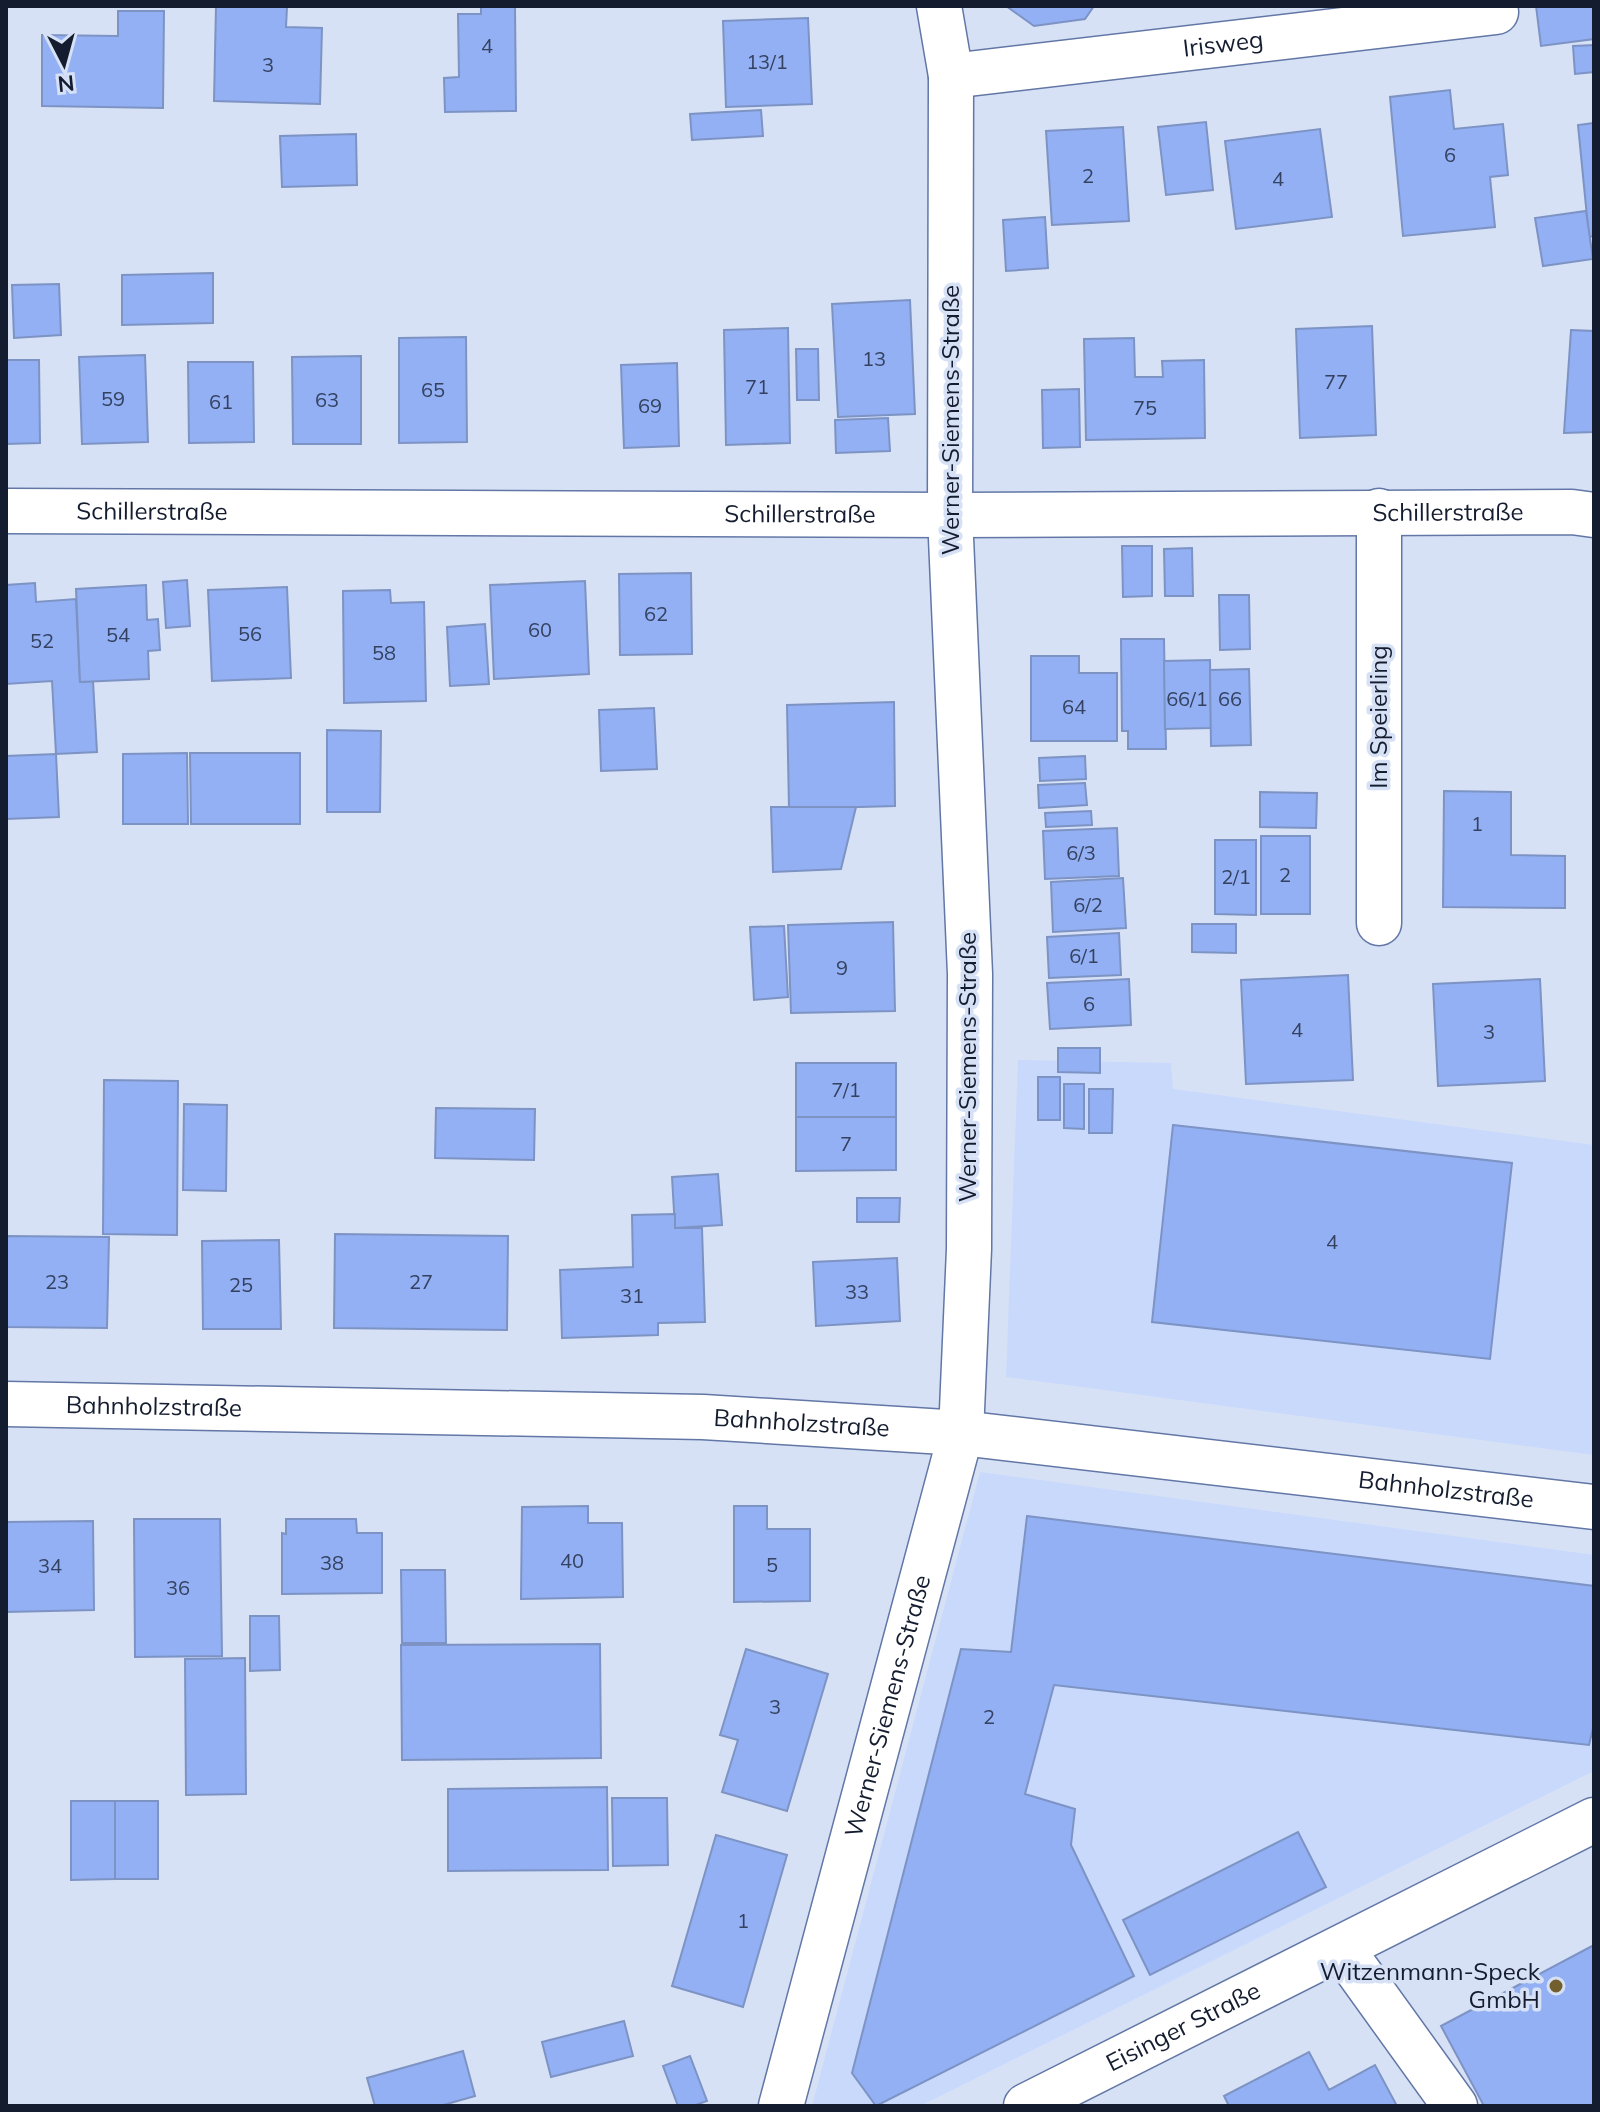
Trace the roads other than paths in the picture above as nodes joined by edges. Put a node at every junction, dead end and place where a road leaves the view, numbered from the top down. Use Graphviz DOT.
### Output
graph roads {
  1 [pos="939,6"];
  2 [pos="1496,12"];
  3 [pos="951,76"];
  4 [pos="6,511"];
  5 [pos="1379,511"];
  6 [pos="950,515"];
  7 [pos="1594,515"];
  8 [pos="1379,923"];
  9 [pos="6,1404"];
  10 [pos="961,1433"];
  11 [pos="1594,1507"];
  12 [pos="1594,1820"];
  13 [pos="1342,1949"];
  14 [pos="781,2106"];
  15 [pos="1026,2106"];
  16 [pos="1455,2106"];
  1 -- 3 [label="street, Werner-Siemens-Straße"];
  2 -- 3 [label="street, Irisweg"];
  3 -- 6 [label="street, Werner-Siemens-Straße"];
  4 -- 6 [label="street, Schillerstraße"];
  5 -- 6 [label="street, Schillerstraße"];
  5 -- 7 [label="street, Schillerstraße"];
  5 -- 8 [label="street, Im Speierling"];
  6 -- 10 [label="street, Werner-Siemens-Straße"];
  9 -- 10 [label="street, Bahnholzstraße"];
  10 -- 11 [label="street, Bahnholzstraße"];
  10 -- 14 [label="street, Werner-Siemens-Straße"];
  12 -- 13 [label="street, Eisinger Straße"];
  13 -- 15 [label="street, Eisinger Straße"];
  13 -- 16 [label="street"];
}
